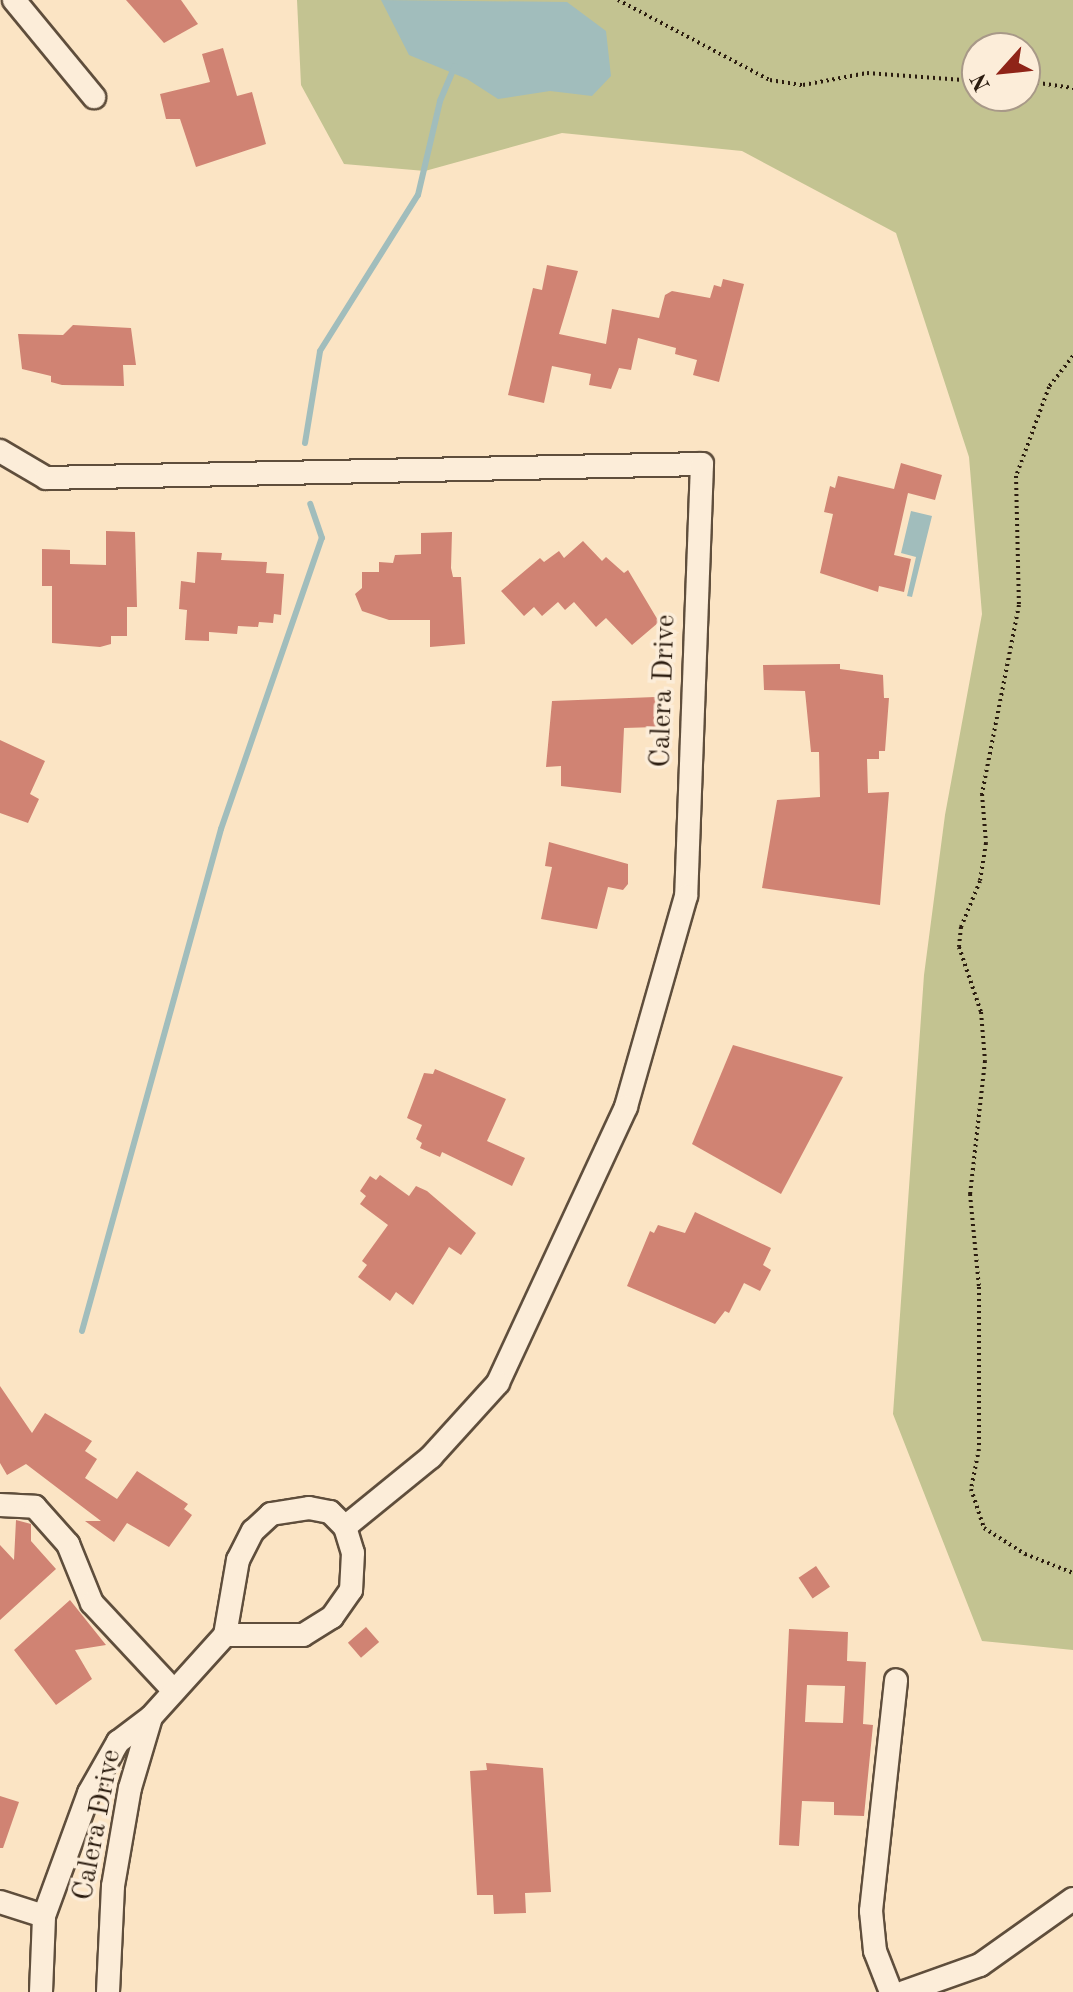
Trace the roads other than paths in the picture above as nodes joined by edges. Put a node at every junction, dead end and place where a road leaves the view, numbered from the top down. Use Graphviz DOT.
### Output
graph roads {
  1 [pos="14,0"];
  2 [pos="94,97"];
  3 [pos="0,451"];
  4 [pos="0,1505"];
  5 [pos="345,1527"];
  6 [pos="225,1635"];
  7 [pos="896,1680"];
  8 [pos="174,1691"];
  9 [pos="151,1717"];
  10 [pos="1073,1899"];
  11 [pos="0,1902"];
  12 [pos="44,1916"];
  13 [pos="41,1992"];
  14 [pos="108,1992"];
  15 [pos="891,1992"];
  16 [pos="904,1992"];
  1 -- 2 [label="street"];
  3 -- 5 [label="street, Calera Drive"];
  4 -- 8 [label="street"];
  5 -- 6 [label="street"];
  5 -- 6 [label="street"];
  6 -- 8 [label="street, Calera Drive"];
  7 -- 15 [label="street"];
  8 -- 9 [label="street, Calera Drive"];
  9 -- 12 [label="street, Calera Drive"];
  9 -- 14 [label="street, Calera Drive"];
  10 -- 16 [label="street"];
  11 -- 12 [label="street"];
  12 -- 13 [label="street, Calera Drive"];
}
